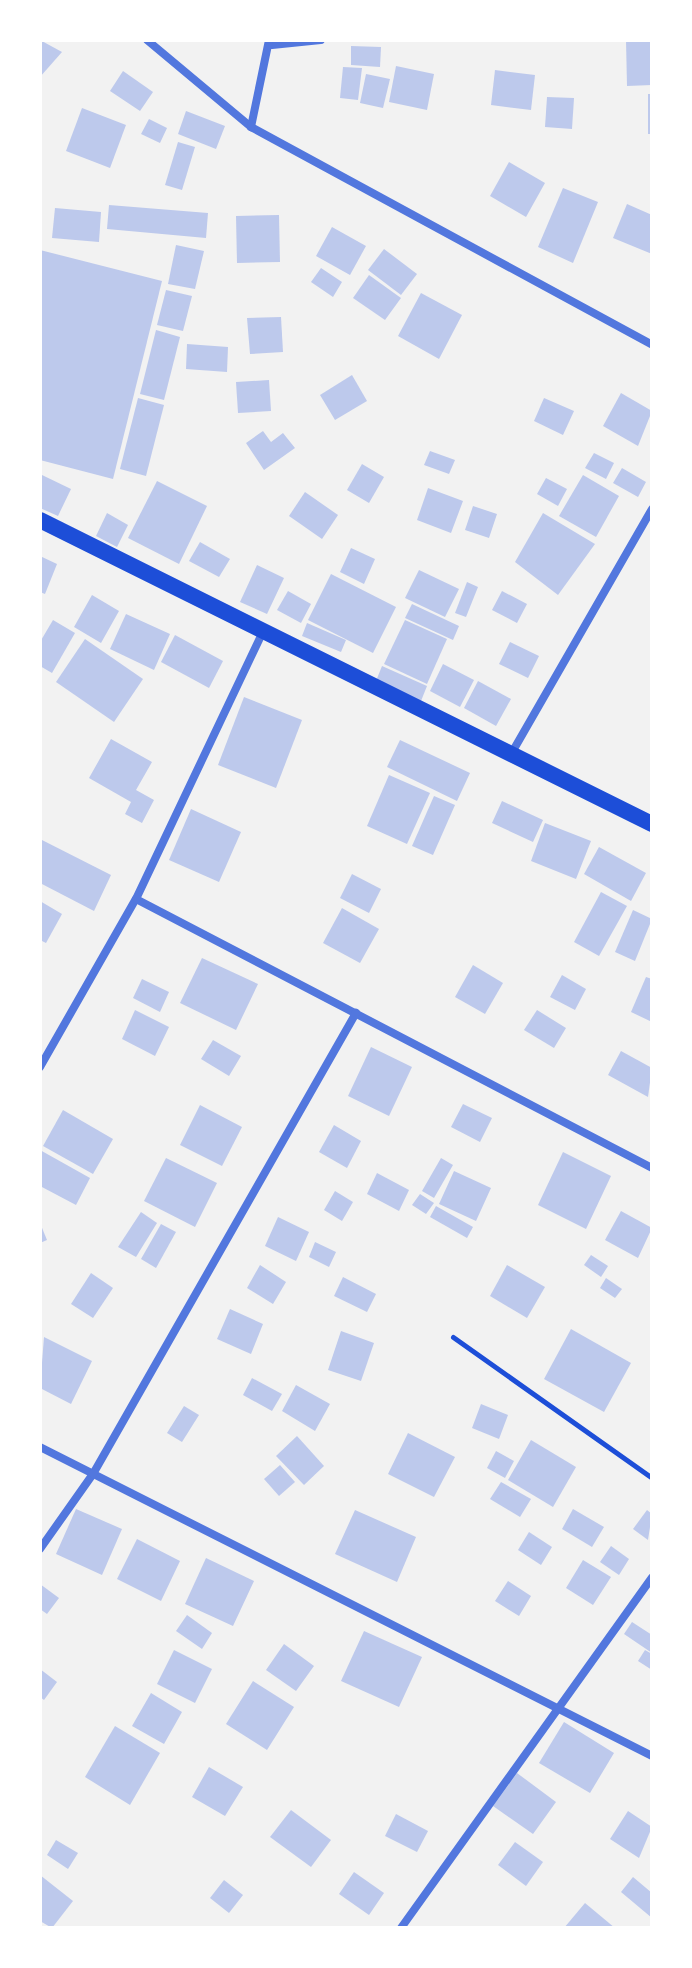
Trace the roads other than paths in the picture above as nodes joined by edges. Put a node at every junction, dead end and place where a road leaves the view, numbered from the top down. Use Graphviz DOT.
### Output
graph roads {
  1 [pos="147,40"];
  2 [pos="321,40"];
  3 [pos="270,43"];
  4 [pos="251,127"];
  5 [pos="652,345"];
  6 [pos="652,509"];
  7 [pos="40,520"];
  8 [pos="265,629"];
  9 [pos="514,749"];
  10 [pos="652,824"];
  11 [pos="136,899"];
  12 [pos="356,1013"];
  13 [pos="40,1067"];
  14 [pos="652,1168"];
  15 [pos="40,1447"];
  16 [pos="93,1474"];
  17 [pos="40,1549"];
  18 [pos="652,1578"];
  19 [pos="562,1710"];
  20 [pos="652,1756"];
  21 [pos="401,1928"];
  1 -- 4 [label="street"];
  2 -- 3 [label="street"];
  3 -- 4 [label="street"];
  4 -- 5 [label="street"];
  6 -- 9 [label="street"];
  7 -- 8 [label="main road"];
  8 -- 9 [label="main road"];
  8 -- 11 [label="street"];
  9 -- 10 [label="main road"];
  11 -- 12 [label="street"];
  11 -- 13 [label="street"];
  12 -- 14 [label="street"];
  12 -- 16 [label="street"];
  15 -- 16 [label="street"];
  16 -- 17 [label="street"];
  16 -- 19 [label="street"];
  18 -- 19 [label="street"];
  19 -- 20 [label="street"];
  19 -- 21 [label="street"];
}
